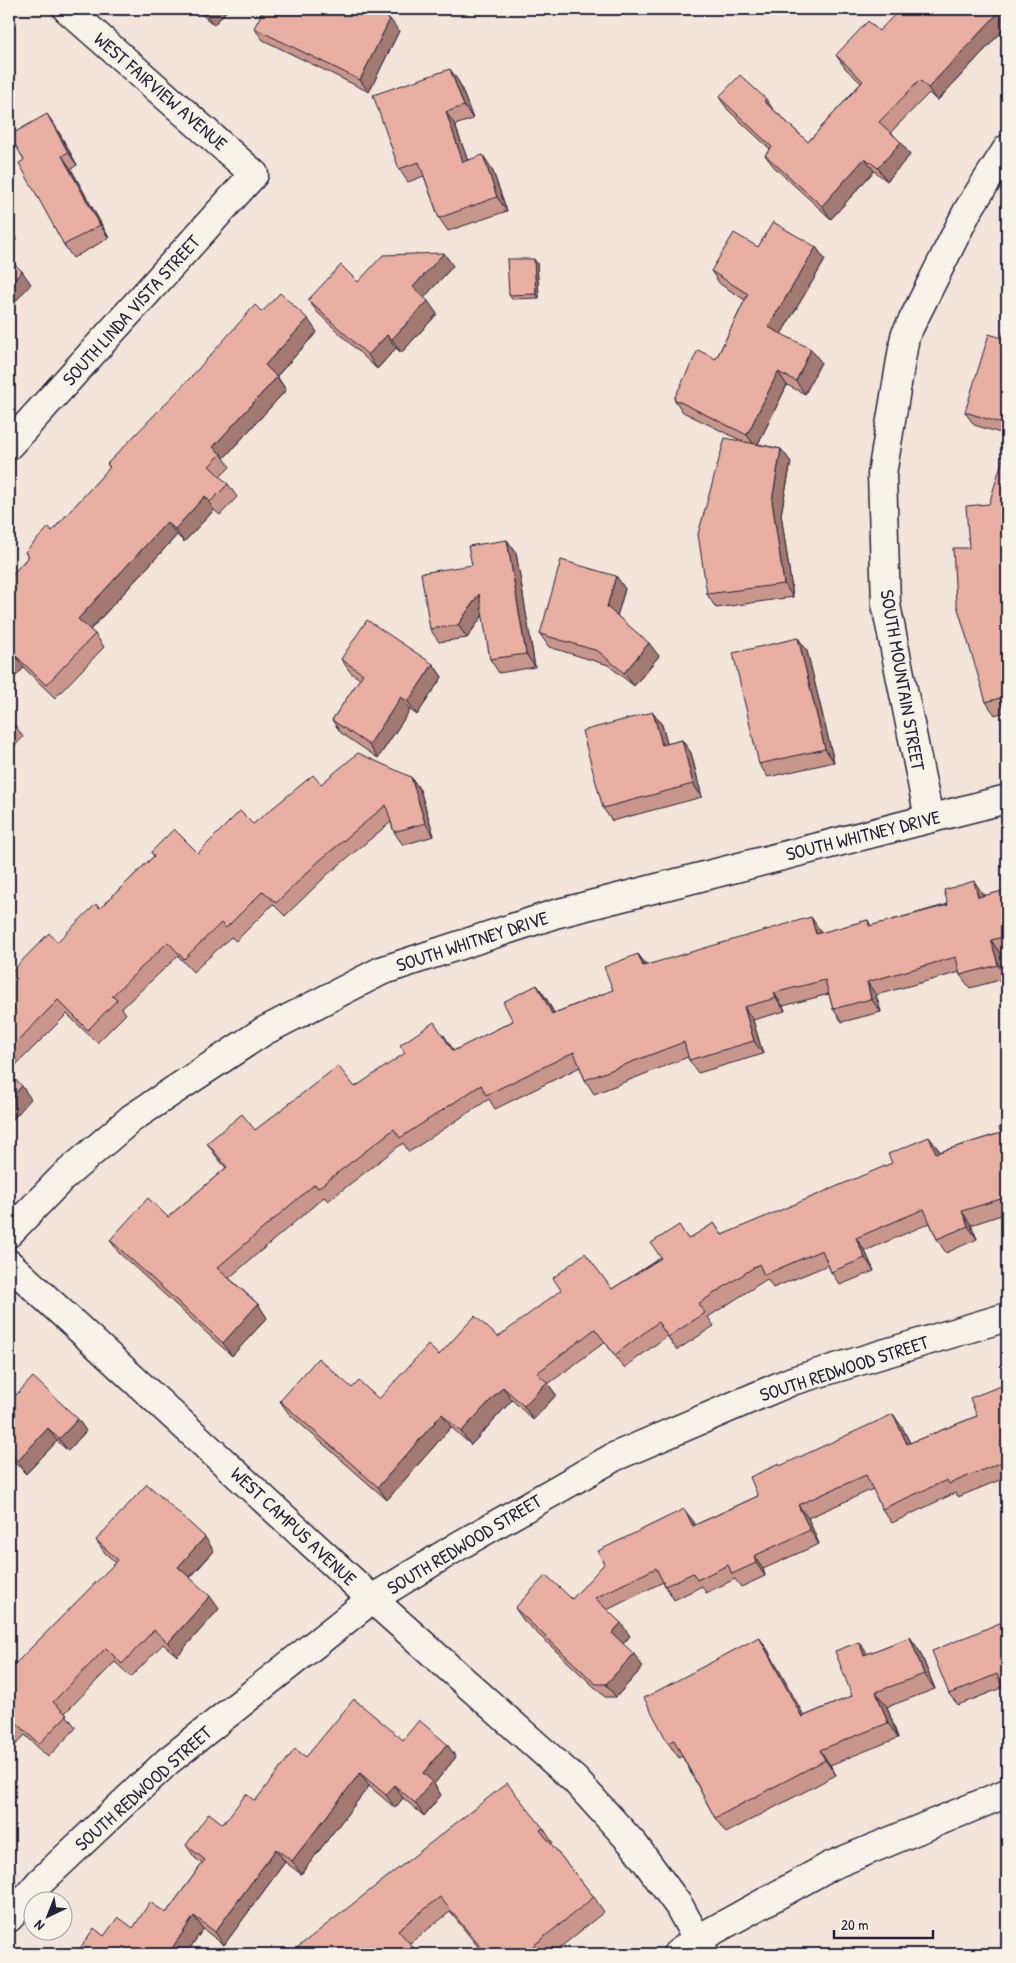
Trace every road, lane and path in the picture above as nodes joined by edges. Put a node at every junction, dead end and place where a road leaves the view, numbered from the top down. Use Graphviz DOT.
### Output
graph roads {
  1 [pos="67,9"];
  2 [pos="1007,149"];
  3 [pos="254,174"];
  4 [pos="9,446"];
  5 [pos="1007,799"];
  6 [pos="929,818"];
  7 [pos="9,1233"];
  8 [pos="9,1264"];
  9 [pos="1007,1317"];
  10 [pos="372,1599"];
  11 [pos="1007,1792"];
  12 [pos="9,1918"];
  13 [pos="694,1949"];
  1 -- 3 [label="street, WEST FAIRVIEW AVENUE"];
  2 -- 6 [label="street, SOUTH MOUNTAIN STREET"];
  3 -- 4 [label="street, SOUTH LINDA VISTA STREET"];
  5 -- 6 [label="street, SOUTH WHITNEY DRIVE"];
  6 -- 7 [label="street, SOUTH WHITNEY DRIVE"];
  8 -- 10 [label="street, WEST CAMPUS AVENUE"];
  9 -- 10 [label="street, SOUTH REDWOOD STREET"];
  10 -- 12 [label="street, SOUTH REDWOOD STREET"];
  10 -- 13 [label="street, WEST CAMPUS AVENUE"];
  11 -- 13 [label="street"];
}
